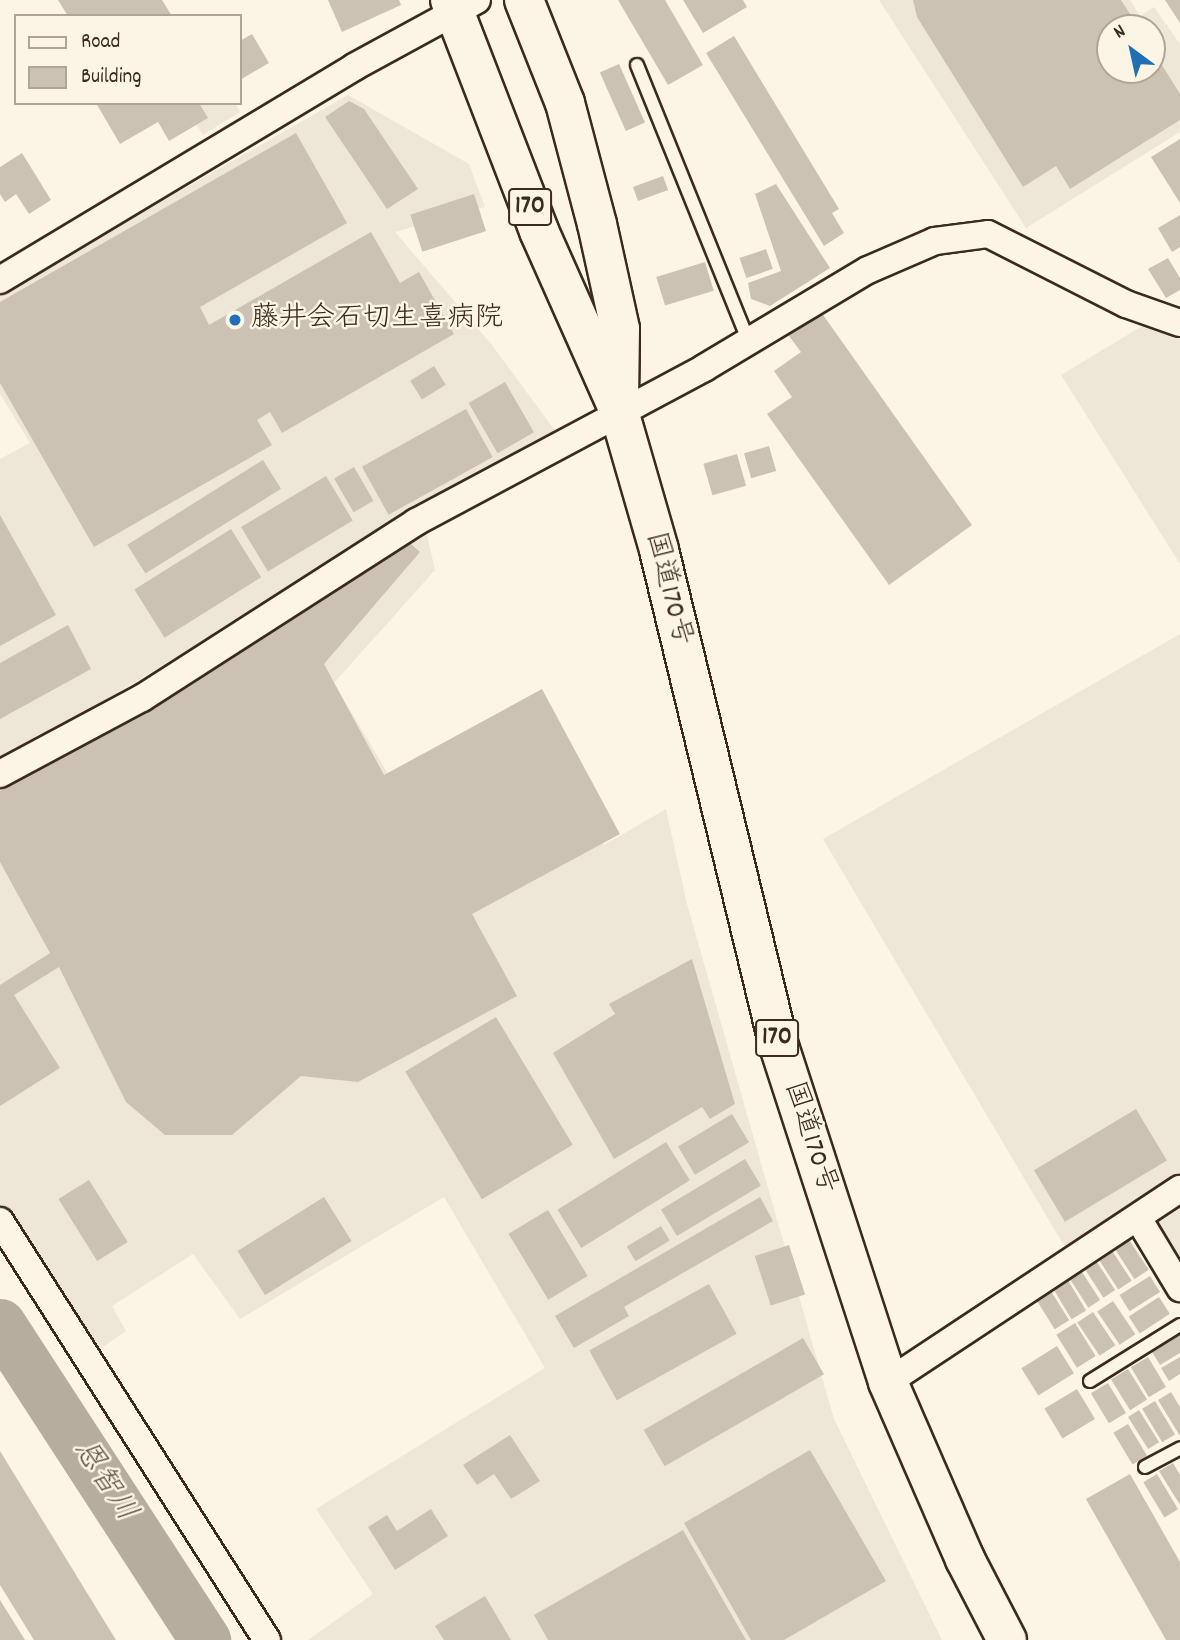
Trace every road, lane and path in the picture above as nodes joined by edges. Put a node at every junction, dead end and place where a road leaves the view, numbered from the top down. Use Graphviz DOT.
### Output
graph roads {
  1 [pos="524,0"];
  2 [pos="460,4"];
  3 [pos="637,65"];
  4 [pos="0,280"];
  5 [pos="1180,323"];
  6 [pos="749,342"];
  7 [pos="619,411"];
  8 [pos="0,774"];
  9 [pos="1180,1189"];
  10 [pos="1138,1218"];
  11 [pos="0,1221"];
  12 [pos="1180,1288"];
  13 [pos="1180,1325"];
  14 [pos="1090,1381"];
  15 [pos="888,1382"];
  16 [pos="1180,1448"];
  17 [pos="1145,1467"];
  18 [pos="267,1640"];
  19 [pos="1007,1640"];
  1 -- 7 [label="highway, 国道170号 / 170"];
  2 -- 4 [label="street"];
  2 -- 7 [label="highway, 国道170号 / 170"];
  3 -- 6 [label="lane"];
  5 -- 6 [label="street"];
  6 -- 7 [label="street"];
  7 -- 8 [label="street"];
  7 -- 15 [label="highway, 国道170号 / 170"];
  9 -- 10 [label="street"];
  10 -- 12 [label="street"];
  10 -- 15 [label="street"];
  11 -- 18 [label="street"];
  13 -- 14 [label="lane"];
  15 -- 19 [label="highway, 国道170号 / 170"];
  16 -- 17 [label="lane"];
}
